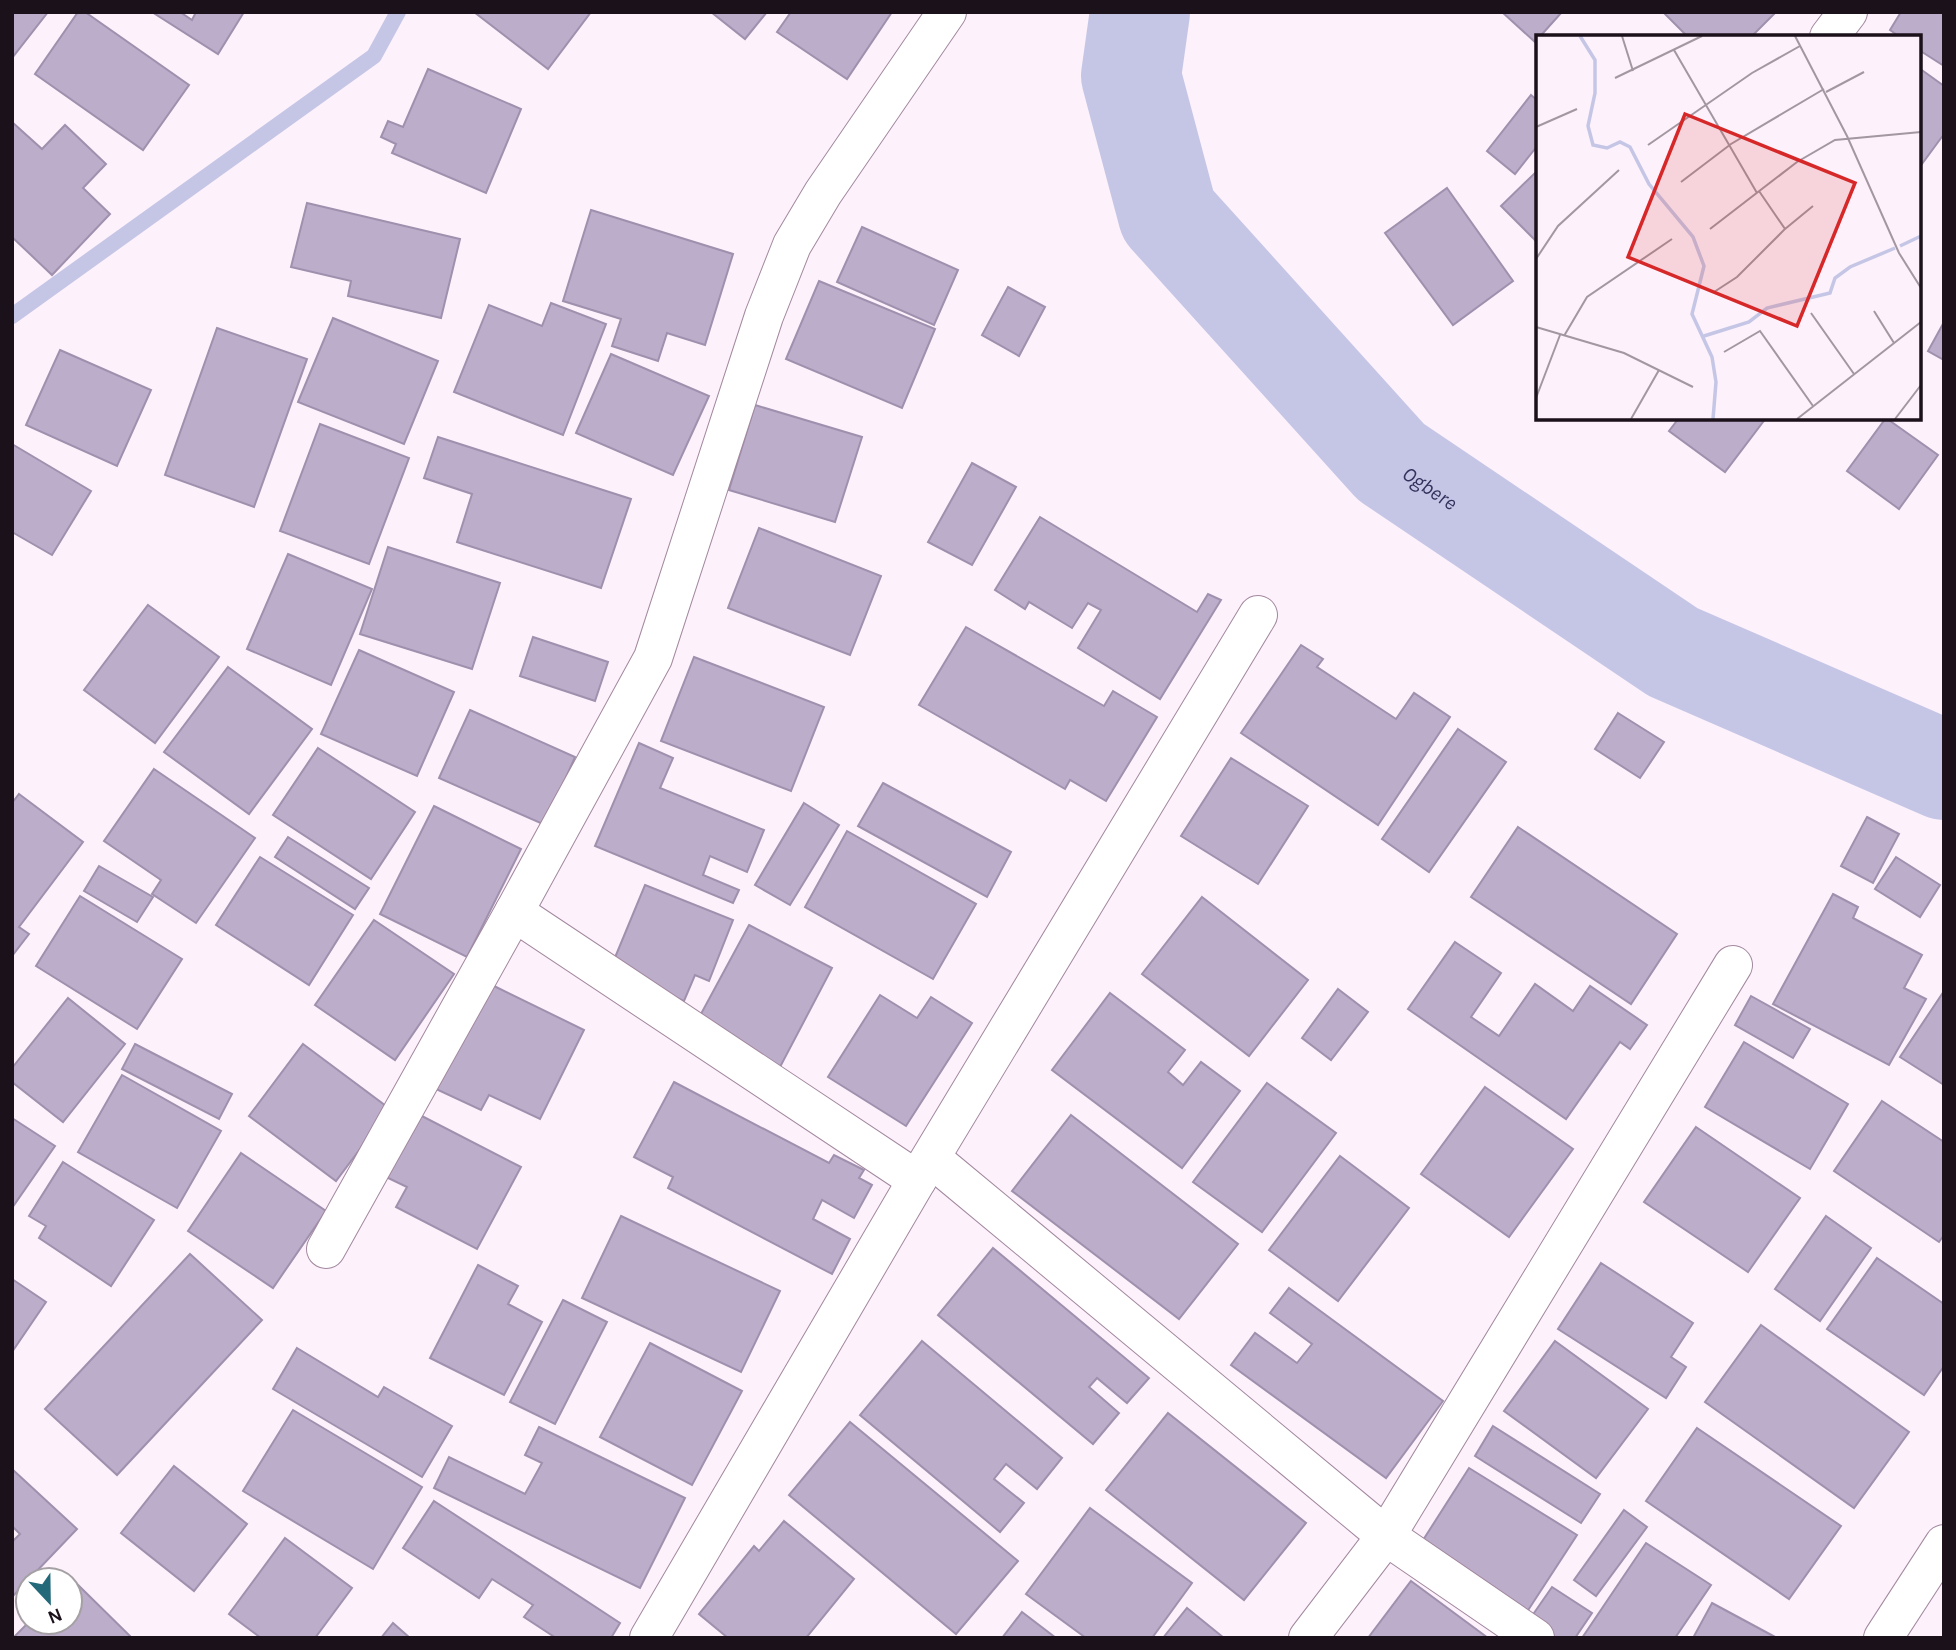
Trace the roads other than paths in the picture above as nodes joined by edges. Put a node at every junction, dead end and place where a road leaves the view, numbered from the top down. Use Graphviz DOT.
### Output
graph roads {
  1 [pos="947,12"];
  2 [pos="1848,12"];
  3 [pos="1831,35"];
  4 [pos="1258,615"];
  5 [pos="514,912"];
  6 [pos="1733,965"];
  7 [pos="924,1169"];
  8 [pos="326,1249"];
  9 [pos="1386,1536"];
  10 [pos="1944,1544"];
  11 [pos="649,1638"];
  12 [pos="1308,1638"];
  13 [pos="1535,1638"];
  14 [pos="1883,1638"];
  1 -- 5 [label="street"];
  2 -- 3 [label="street"];
  4 -- 7 [label="street"];
  5 -- 7 [label="street"];
  5 -- 8 [label="street"];
  6 -- 9 [label="street"];
  7 -- 9 [label="street"];
  7 -- 11 [label="street"];
  9 -- 12 [label="street"];
  9 -- 13 [label="street"];
  10 -- 14 [label="street"];
}
